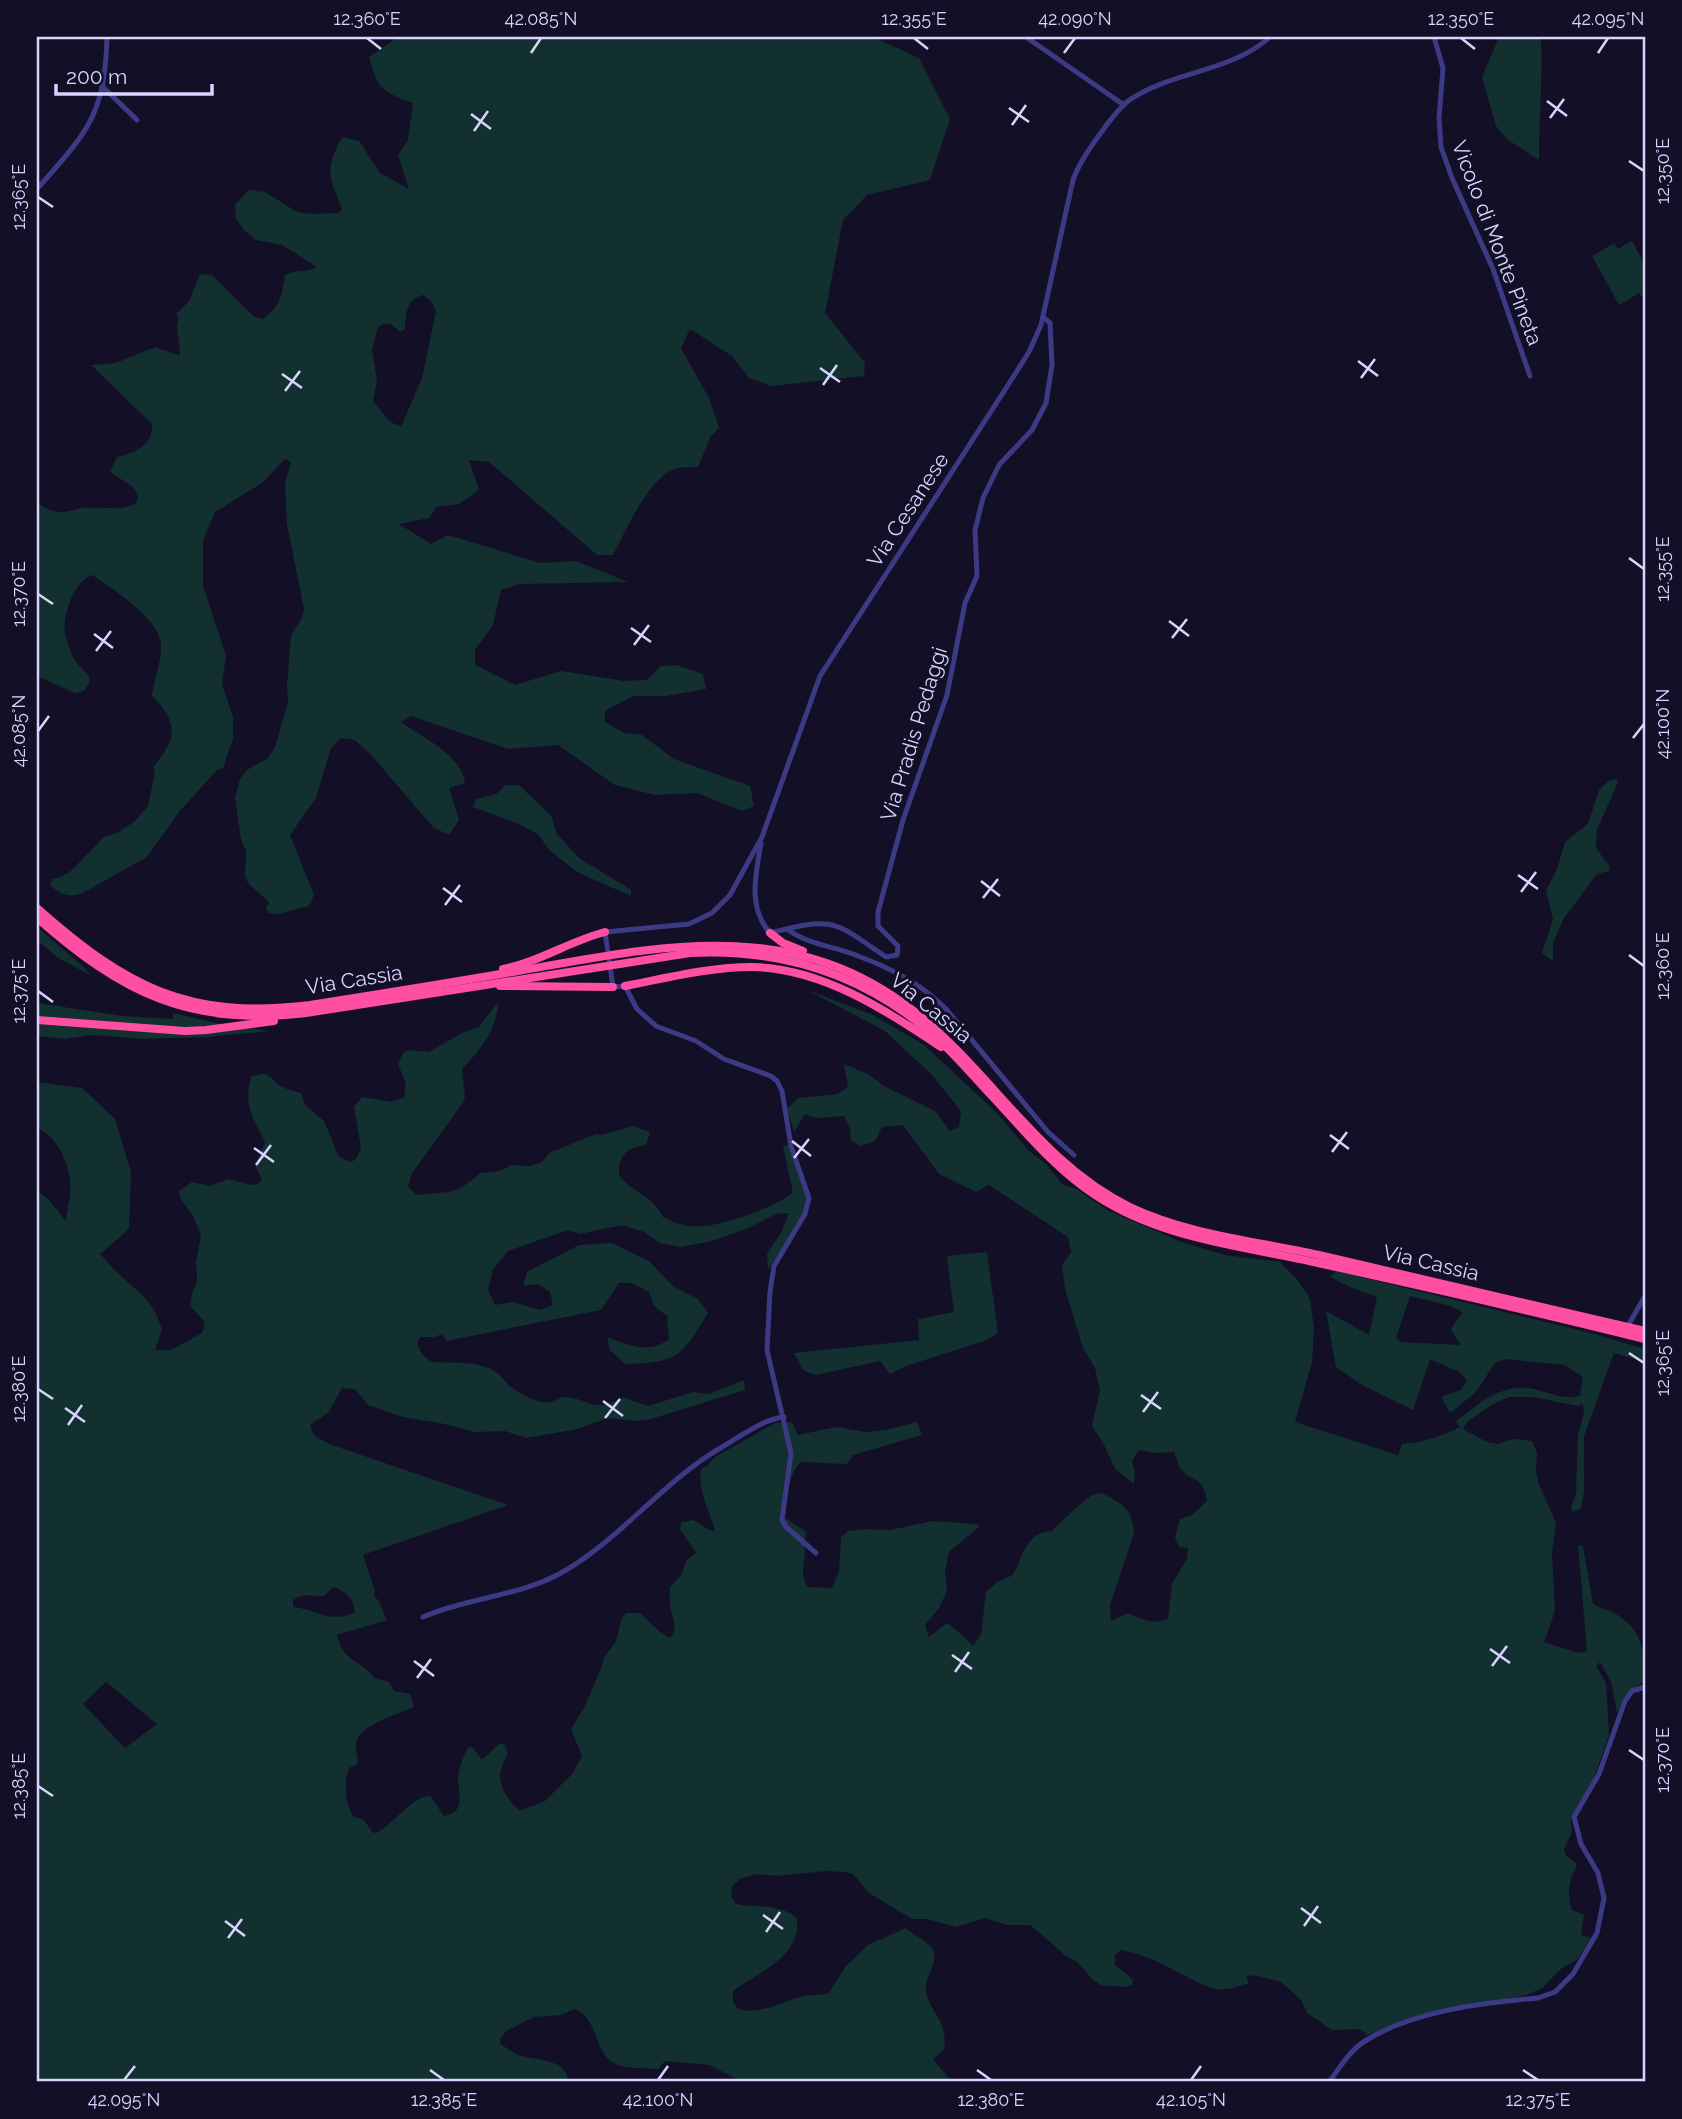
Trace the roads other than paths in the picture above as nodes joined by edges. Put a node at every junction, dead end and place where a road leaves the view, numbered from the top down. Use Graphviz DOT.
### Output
graph roads {
  1 [pos="107,37"];
  2 [pos="1027,37"];
  3 [pos="1270,37"];
  4 [pos="1434,37"];
  5 [pos="103,87"];
  6 [pos="1124,105"];
  7 [pos="137,120"];
  8 [pos="37,189"];
  9 [pos="1043,317"];
  10 [pos="1530,376"];
  11 [pos="762,837"];
  12 [pos="37,908"];
  13 [pos="37,918"];
  14 [pos="788,929"];
  15 [pos="605,932"];
  16 [pos="770,933"];
  17 [pos="622,958"];
  18 [pos="595,962"];
  19 [pos="838,965"];
  20 [pos="457,982"];
  21 [pos="476,986"];
  22 [pos="625,986"];
  23 [pos="613,987"];
  24 [pos="306,1013"];
  25 [pos="37,1020"];
  26 [pos="957,1058"];
  27 [pos="1074,1155"];
  28 [pos="1645,1296"];
  29 [pos="1572,1313"];
  30 [pos="1629,1324"];
  31 [pos="1645,1330"];
  32 [pos="1645,1339"];
  33 [pos="784,1417"];
  34 [pos="817,1553"];
  35 [pos="423,1617"];
  36 [pos="1645,1687"];
  37 [pos="1329,2082"];
  1 -- 5 [label="street"];
  2 -- 6 [label="street"];
  3 -- 6 [label="street, Via Cesanese"];
  4 -- 10 [label="street, Vicolo di Monte Pineta"];
  5 -- 7 [label="street"];
  5 -- 8 [label="street"];
  6 -- 9 [label="street, Via Cesanese"];
  9 -- 11 [label="street, Via Cesanese"];
  9 -- 14 [label="street, Via Pradis Pedaggi"];
  11 -- 15 [label="street, Via Cesanese"];
  11 -- 16 [label="street"];
  12 -- 20 [label="highway, Via Cassia"];
  13 -- 24 [label="highway, Via Cassia"];
  14 -- 16 [label="street, Via Pradis Pedaggi"];
  14 -- 27 [label="street"];
  15 -- 20 [label="highway"];
  15 -- 23 [label="street"];
  16 -- 19 [label="highway"];
  17 -- 18 [label="highway, Via Cassia"];
  17 -- 19 [label="highway, Via Cassia"];
  17 -- 26 [label="highway, Via Cassia"];
  18 -- 20 [label="highway, Via Cassia"];
  18 -- 21 [label="highway, Via Cassia"];
  19 -- 29 [label="highway, Via Cassia"];
  21 -- 23 [label="highway"];
  21 -- 24 [label="highway, Via Cassia"];
  22 -- 23 [label="street"];
  22 -- 26 [label="highway"];
  22 -- 33 [label="street"];
  24 -- 25 [label="highway"];
  26 -- 32 [label="highway, Via Cassia"];
  28 -- 30 [label="street"];
  29 -- 30 [label="street"];
  29 -- 31 [label="highway, Via Cassia"];
  30 -- 31 [label="street"];
  33 -- 34 [label="street"];
  33 -- 35 [label="street"];
  36 -- 37 [label="street"];
}
